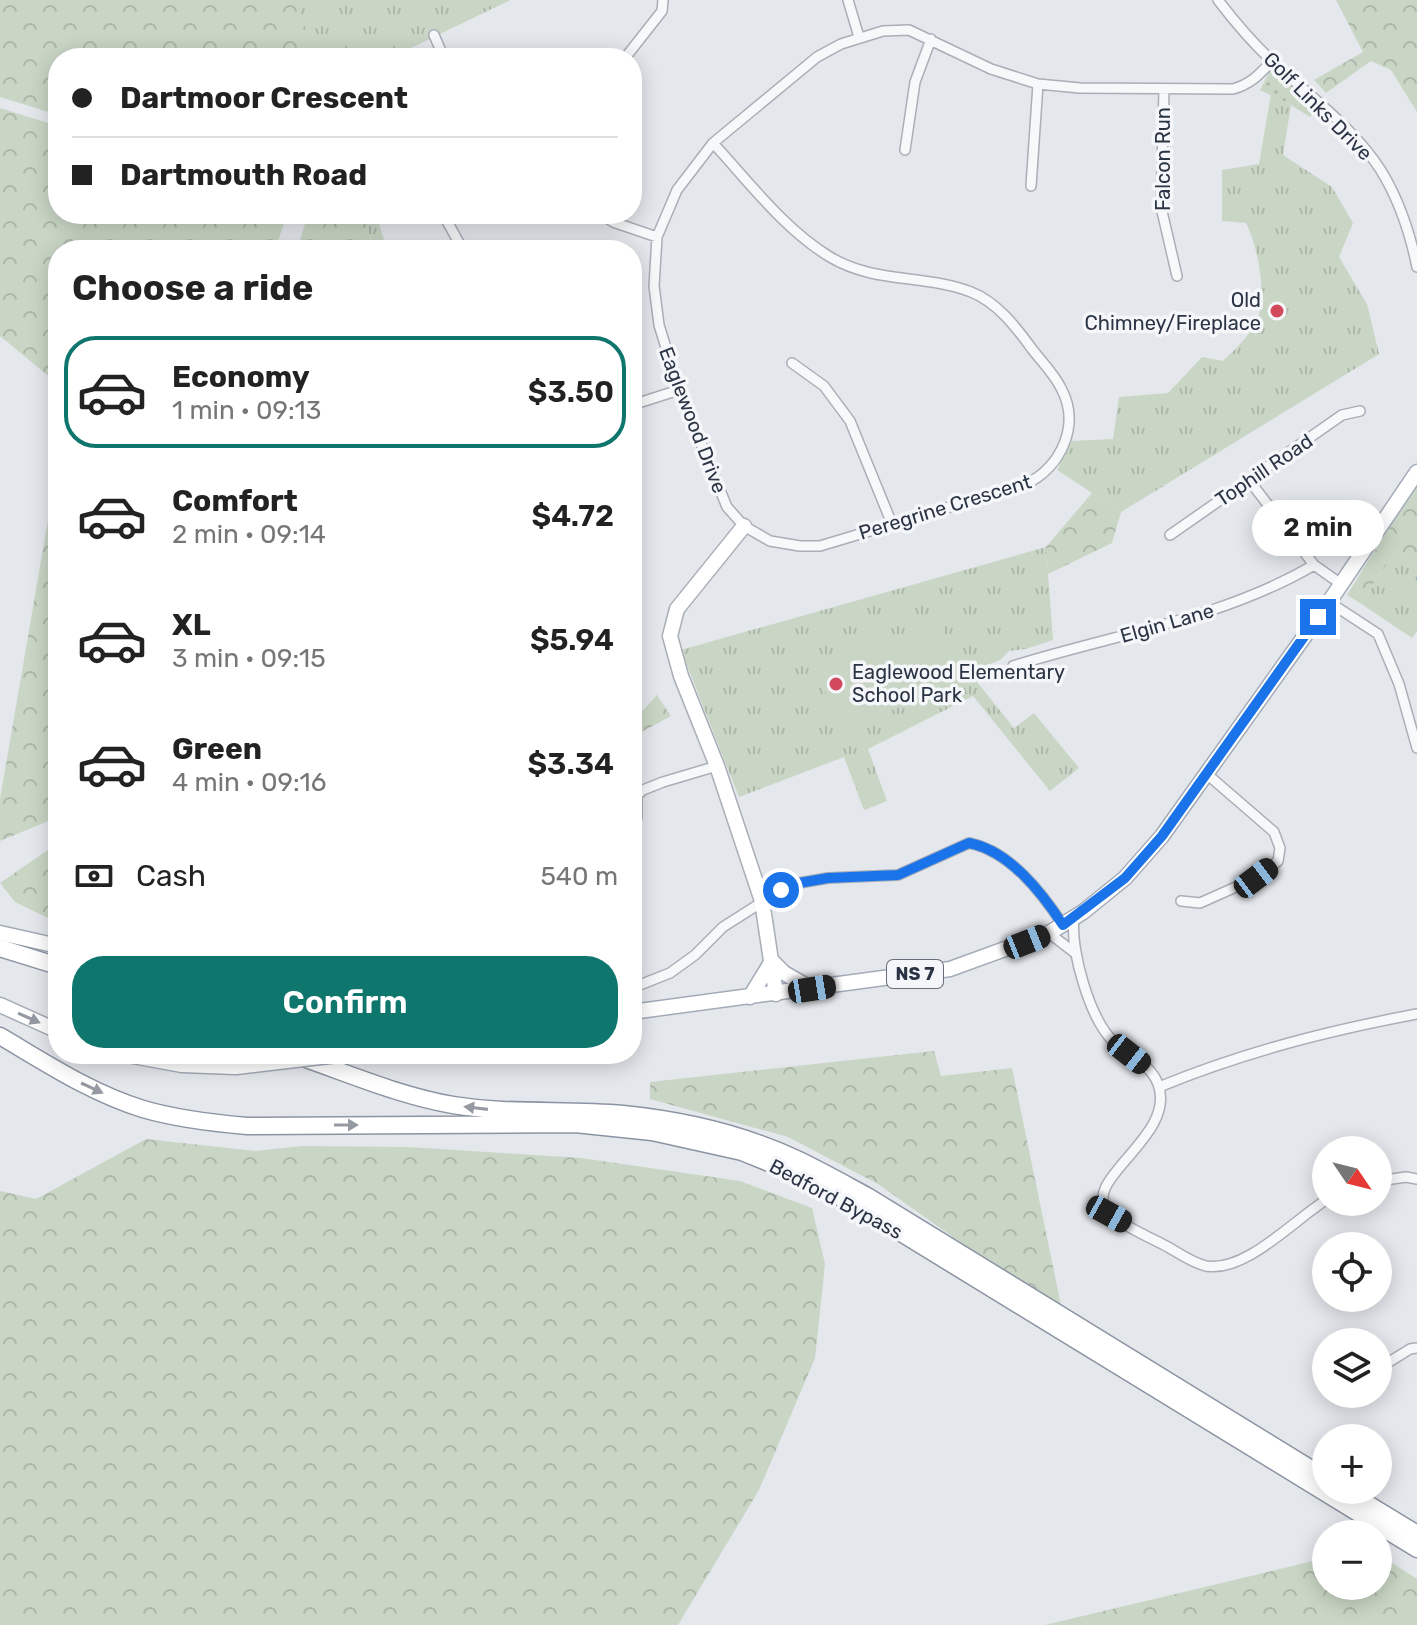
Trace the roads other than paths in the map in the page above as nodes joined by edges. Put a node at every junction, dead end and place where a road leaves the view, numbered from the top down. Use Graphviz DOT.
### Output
graph roads {
  1 [pos="663,0"];
  2 [pos="848,0"];
  3 [pos="1218,0"];
  4 [pos="434,35"];
  5 [pos="859,37"];
  6 [pos="931,39"];
  7 [pos="440,48"];
  8 [pos="633,48"];
  9 [pos="1272,61"];
  10 [pos="1038,84"];
  11 [pos="1164,89"];
  12 [pos="713,143"];
  13 [pos="905,150"];
  14 [pos="1031,186"];
  15 [pos="619,224"];
  16 [pos="657,237"];
  17 [pos="1417,267"];
  18 [pos="1177,276"];
  19 [pos="792,363"];
  20 [pos="679,390"];
  21 [pos="642,402"];
  22 [pos="1360,411"];
  23 [pos="1417,472"];
  24 [pos="1249,480"];
  25 [pos="892,524"];
  26 [pos="744,526"];
  27 [pos="1170,535"];
  28 [pos="1314,565"];
  29 [pos="1341,584"];
  30 [pos="1329,602"];
  31 [pos="1013,666"];
  32 [pos="1417,748"];
  33 [pos="717,766"];
  34 [pos="1208,775"];
  35 [pos="642,791"];
  36 [pos="762,901"];
  37 [pos="1181,901"];
  38 [pos="1069,922"];
  39 [pos="0,933"];
  40 [pos="1049,933"];
  41 [pos="48,944"];
  42 [pos="0,948"];
  43 [pos="1075,953"];
  44 [pos="772,961"];
  45 [pos="48,963"];
  46 [pos="642,984"];
  47 [pos="812,989"];
  48 [pos="776,994"];
  49 [pos="750,997"];
  50 [pos="0,1005"];
  51 [pos="642,1011"];
  52 [pos="1417,1014"];
  53 [pos="48,1027"];
  54 [pos="0,1036"];
  55 [pos="177,1064"];
  56 [pos="262,1064"];
  57 [pos="321,1064"];
  58 [pos="1159,1087"];
  59 [pos="1392,1179"];
  60 [pos="1417,1179"];
  61 [pos="1312,1210"];
  62 [pos="1417,1348"];
  63 [pos="1392,1360"];
  64 [pos="1312,1469"];
  65 [pos="1368,1504"];
  66 [pos="1417,1534"];
  67 [pos="1417,1549"];
  1 -- 8 [label="street"];
  2 -- 5 [label="street"];
  3 -- 9 [label="street, Golf Links Drive"];
  4 -- 7 [label="street"];
  5 -- 6 [label="street, Eaglewood Drive"];
  5 -- 12 [label="street, Eaglewood Drive"];
  6 -- 10 [label="street, Eaglewood Drive"];
  6 -- 13 [label="street"];
  9 -- 11 [label="street, Eaglewood Drive"];
  9 -- 17 [label="street, Golf Links Drive"];
  10 -- 11 [label="street, Eaglewood Drive"];
  10 -- 14 [label="street"];
  11 -- 18 [label="street, Falcon Run"];
  12 -- 16 [label="street, Eaglewood Drive"];
  12 -- 25 [label="street, Peregrine Crescent"];
  15 -- 16 [label="street"];
  16 -- 20 [label="street, Eaglewood Drive"];
  19 -- 25 [label="street"];
  20 -- 21 [label="street"];
  20 -- 26 [label="street, Eaglewood Drive"];
  22 -- 24 [label="street, Tophill Road"];
  23 -- 29 [label="main road, NS 7"];
  24 -- 27 [label="street, Tophill Road"];
  24 -- 28 [label="street"];
  25 -- 26 [label="street, Peregrine Crescent"];
  26 -- 33 [label="main road"];
  28 -- 29 [label="street"];
  28 -- 31 [label="street, Elgin Lane"];
  29 -- 30 [label="main road, NS 7"];
  30 -- 32 [label="street"];
  30 -- 34 [label="main road, NS 7"];
  33 -- 35 [label="street"];
  33 -- 36 [label="main road"];
  34 -- 37 [label="street"];
  34 -- 38 [label="main road, NS 7"];
  36 -- 38 [label="street"];
  36 -- 44 [label="main road"];
  36 -- 46 [label="street"];
  38 -- 40 [label="main road, NS 7"];
  38 -- 43 [label="street"];
  39 -- 41 [label="main road"];
  40 -- 43 [label="street"];
  40 -- 47 [label="main road, NS 7"];
  42 -- 45 [label="highway"];
  43 -- 58 [label="street"];
  44 -- 47 [label="main road"];
  44 -- 48 [label="main road"];
  44 -- 49 [label="main road"];
  47 -- 48 [label="main road, NS 7"];
  48 -- 49 [label="main road, NS 7"];
  49 -- 51 [label="main road, NS 7"];
  50 -- 53 [label="main road, one-way"];
  52 -- 58 [label="street"];
  54 -- 67 [label="highway, Bedford Bypass, one-way"];
  55 -- 56 [label="main road, bridge"];
  64 -- 57 [label="highway, Bedford Bypass, one-way"];
  58 -- 61 [label="street"];
  59 -- 60 [label="street"];
  62 -- 63 [label="street"];
  65 -- 66 [label="highway"];
}
